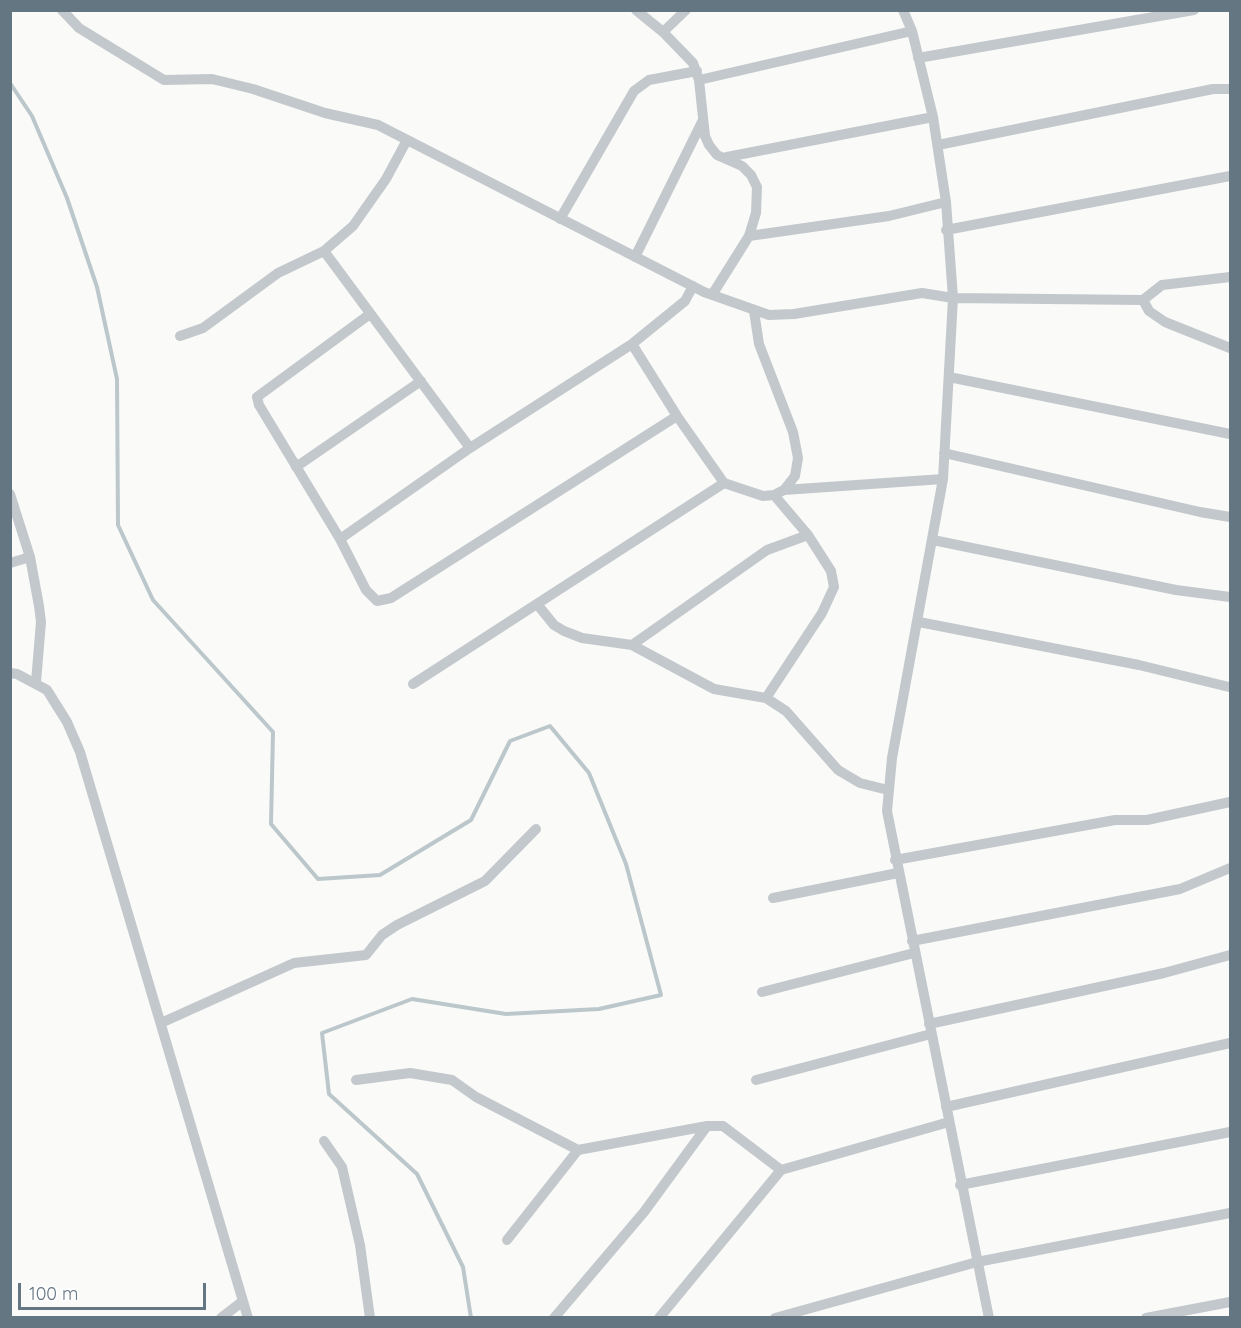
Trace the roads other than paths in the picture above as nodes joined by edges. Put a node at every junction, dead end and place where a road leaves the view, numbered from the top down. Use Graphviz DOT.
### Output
graph roads {
  1 [pos="62,10"];
  2 [pos="636,10"];
  3 [pos="687,10"];
  4 [pos="903,10"];
  5 [pos="1194,10"];
  6 [pos="912,31"];
  7 [pos="663,32"];
  8 [pos="918,58"];
  9 [pos="698,75"];
  10 [pos="1230,89"];
  11 [pos="705,117"];
  12 [pos="933,117"];
  13 [pos="408,140"];
  14 [pos="938,145"];
  15 [pos="727,158"];
  16 [pos="1230,176"];
  17 [pos="946,202"];
  18 [pos="560,219"];
  19 [pos="946,230"];
  20 [pos="749,236"];
  21 [pos="324,251"];
  22 [pos="635,257"];
  23 [pos="1230,277"];
  24 [pos="693,286"];
  25 [pos="712,295"];
  26 [pos="952,298"];
  27 [pos="1143,300"];
  28 [pos="754,311"];
  29 [pos="370,314"];
  30 [pos="180,336"];
  31 [pos="632,344"];
  32 [pos="1230,348"];
  33 [pos="949,377"];
  34 [pos="421,381"];
  35 [pos="677,416"];
  36 [pos="1230,434"];
  37 [pos="470,448"];
  38 [pos="944,453"];
  39 [pos="296,466"];
  40 [pos="943,479"];
  41 [pos="724,483"];
  42 [pos="779,492"];
  43 [pos="10,494"];
  44 [pos="1230,517"];
  45 [pos="808,536"];
  46 [pos="340,539"];
  47 [pos="933,540"];
  48 [pos="30,557"];
  49 [pos="10,563"];
  50 [pos="1230,597"];
  51 [pos="537,604"];
  52 [pos="919,622"];
  53 [pos="632,645"];
  54 [pos="10,673"];
  55 [pos="36,682"];
  56 [pos="413,684"];
  57 [pos="1230,685"];
  58 [pos="766,698"];
  59 [pos="888,790"];
  60 [pos="1230,802"];
  61 [pos="536,829"];
  62 [pos="895,860"];
  63 [pos="1230,868"];
  64 [pos="898,873"];
  65 [pos="773,898"];
  66 [pos="912,941"];
  67 [pos="914,953"];
  68 [pos="1230,955"];
  69 [pos="762,992"];
  70 [pos="161,1023"];
  71 [pos="930,1029"];
  72 [pos="1230,1043"];
  73 [pos="356,1080"];
  74 [pos="756,1080"];
  75 [pos="946,1107"];
  76 [pos="949,1122"];
  77 [pos="707,1126"];
  78 [pos="1230,1132"];
  79 [pos="324,1141"];
  80 [pos="578,1150"];
  81 [pos="781,1170"];
  82 [pos="960,1185"];
  83 [pos="1230,1213"];
  84 [pos="507,1240"];
  85 [pos="977,1262"];
  86 [pos="243,1301"];
  87 [pos="1230,1302"];
  88 [pos="221,1317"];
  89 [pos="248,1317"];
  90 [pos="370,1317"];
  91 [pos="554,1317"];
  92 [pos="659,1317"];
  93 [pos="775,1317"];
  94 [pos="989,1317"];
  95 [pos="1146,1317"];
  1 -- 13 [label="street"];
  2 -- 7 [label="street"];
  3 -- 7 [label="street"];
  4 -- 6 [label="street"];
  5 -- 8 [label="street"];
  6 -- 8 [label="street"];
  6 -- 9 [label="street"];
  7 -- 9 [label="street"];
  8 -- 12 [label="street"];
  9 -- 11 [label="street"];
  9 -- 18 [label="street"];
  10 -- 14 [label="street"];
  11 -- 15 [label="street"];
  11 -- 22 [label="street"];
  12 -- 14 [label="street"];
  12 -- 15 [label="street"];
  13 -- 18 [label="street"];
  13 -- 21 [label="street"];
  14 -- 17 [label="street"];
  15 -- 20 [label="street"];
  16 -- 19 [label="street"];
  17 -- 19 [label="street"];
  17 -- 20 [label="street"];
  18 -- 22 [label="street"];
  19 -- 26 [label="street"];
  20 -- 25 [label="street"];
  21 -- 29 [label="street"];
  21 -- 30 [label="street"];
  22 -- 24 [label="street"];
  23 -- 27 [label="street"];
  24 -- 25 [label="street"];
  24 -- 31 [label="street"];
  25 -- 28 [label="street"];
  26 -- 27 [label="street"];
  26 -- 28 [label="street"];
  26 -- 33 [label="street"];
  27 -- 32 [label="street"];
  28 -- 42 [label="street"];
  29 -- 34 [label="street"];
  29 -- 39 [label="street"];
  31 -- 35 [label="street"];
  31 -- 37 [label="street"];
  33 -- 36 [label="street"];
  33 -- 38 [label="street"];
  34 -- 37 [label="street"];
  34 -- 39 [label="street"];
  35 -- 41 [label="street"];
  35 -- 46 [label="street"];
  37 -- 46 [label="street"];
  38 -- 40 [label="street"];
  38 -- 44 [label="street"];
  39 -- 46 [label="street"];
  40 -- 42 [label="street"];
  40 -- 47 [label="street"];
  41 -- 42 [label="street"];
  41 -- 51 [label="street"];
  42 -- 45 [label="street"];
  43 -- 48 [label="street"];
  45 -- 53 [label="street"];
  45 -- 58 [label="street"];
  47 -- 50 [label="street"];
  47 -- 52 [label="street"];
  48 -- 49 [label="street"];
  48 -- 55 [label="street"];
  51 -- 53 [label="street"];
  51 -- 56 [label="street"];
  52 -- 57 [label="street"];
  52 -- 59 [label="street"];
  53 -- 58 [label="street"];
  54 -- 55 [label="street"];
  55 -- 70 [label="street"];
  58 -- 59 [label="street"];
  59 -- 62 [label="street"];
  60 -- 62 [label="street"];
  61 -- 70 [label="street"];
  62 -- 64 [label="street"];
  63 -- 66 [label="street"];
  64 -- 65 [label="street"];
  64 -- 66 [label="street"];
  66 -- 67 [label="street"];
  67 -- 69 [label="street"];
  67 -- 71 [label="street"];
  68 -- 71 [label="street"];
  70 -- 86 [label="street"];
  71 -- 74 [label="street"];
  71 -- 75 [label="street"];
  72 -- 75 [label="street"];
  73 -- 80 [label="street"];
  75 -- 76 [label="street"];
  76 -- 81 [label="street"];
  76 -- 82 [label="street"];
  77 -- 80 [label="street"];
  77 -- 81 [label="street"];
  77 -- 91 [label="street"];
  78 -- 82 [label="street"];
  79 -- 90 [label="street"];
  80 -- 84 [label="street"];
  81 -- 92 [label="street"];
  82 -- 85 [label="street"];
  83 -- 85 [label="street"];
  85 -- 93 [label="street"];
  85 -- 94 [label="street"];
  86 -- 88 [label="street"];
  86 -- 89 [label="street"];
  87 -- 95 [label="street"];
}
